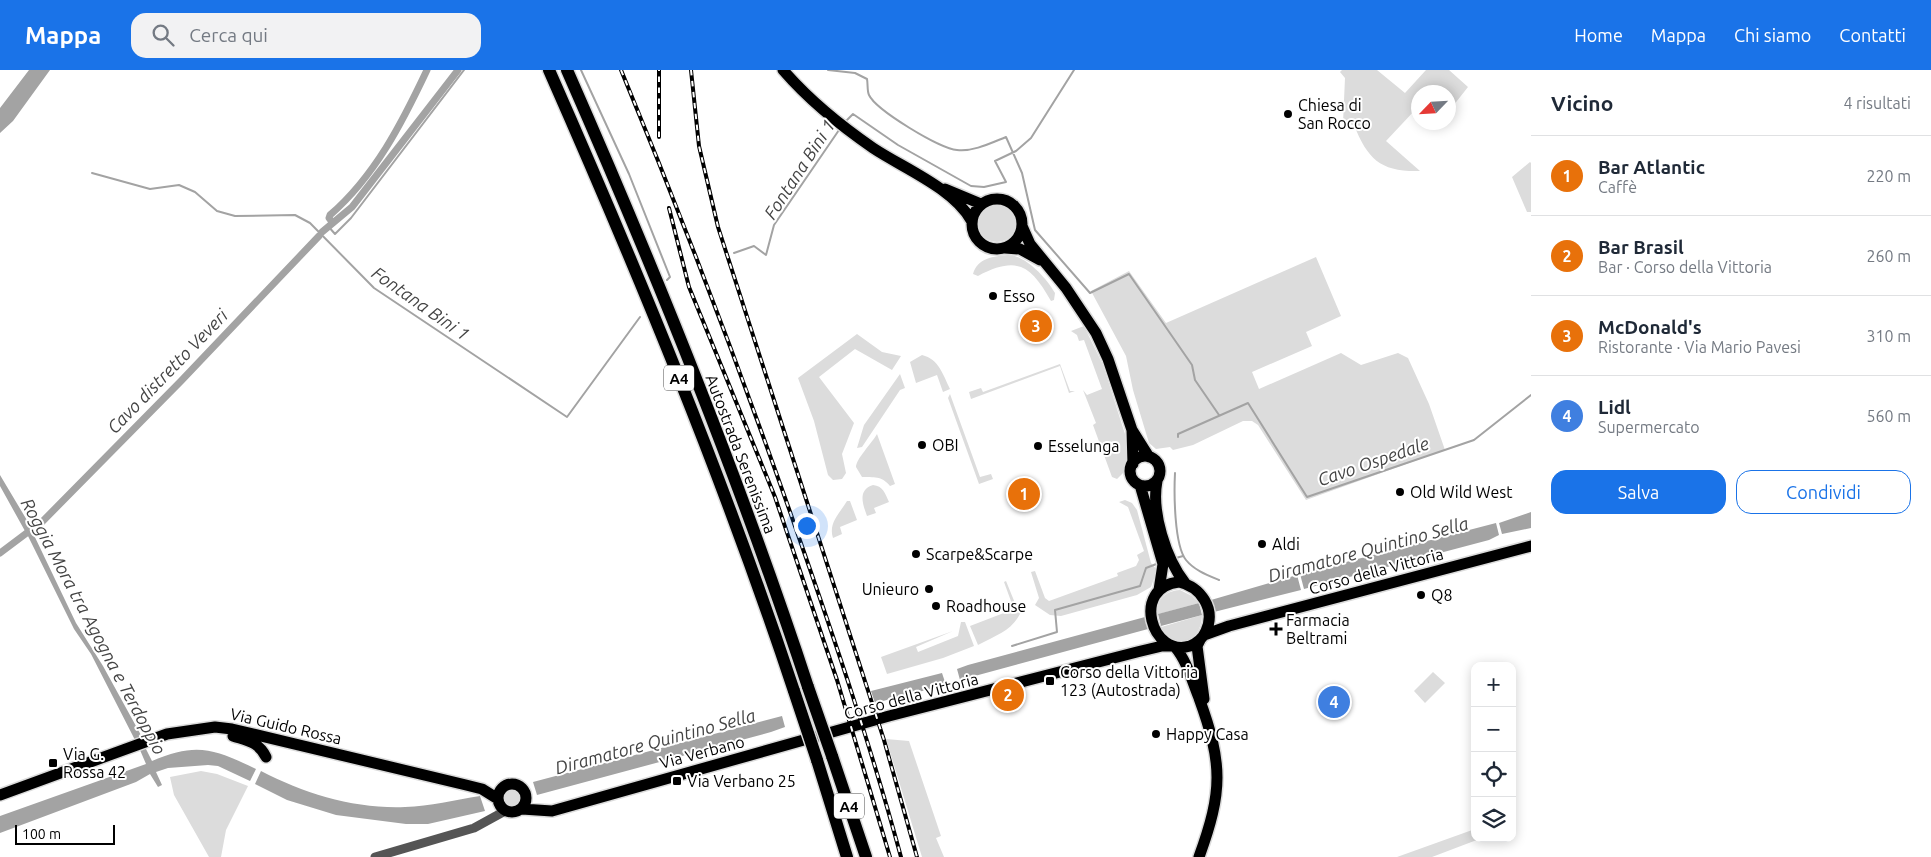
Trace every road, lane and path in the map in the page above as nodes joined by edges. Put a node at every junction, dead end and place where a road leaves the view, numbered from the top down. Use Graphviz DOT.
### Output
graph roads {
  1 [pos="549,70"];
  2 [pos="566,70"];
  3 [pos="783,70"];
  4 [pos="932,184"];
  5 [pos="981,204"];
  6 [pos="971,220"];
  7 [pos="1022,226"];
  8 [pos="1005,248"];
  9 [pos="1045,263"];
  10 [pos="1132,430"];
  11 [pos="1149,457"];
  12 [pos="1132,464"];
  13 [pos="1157,481"];
  14 [pos="1140,485"];
  15 [pos="1531,546"];
  16 [pos="1166,561"];
  17 [pos="1185,583"];
  18 [pos="1159,590"];
  19 [pos="1209,614"];
  20 [pos="1229,626"];
  21 [pos="1155,630"];
  22 [pos="1202,638"];
  23 [pos="1174,646"];
  24 [pos="1137,652"];
  25 [pos="1207,720"];
  26 [pos="200,729"];
  27 [pos="809,739"];
  28 [pos="266,757"];
  29 [pos="499,794"];
  30 [pos="0,795"];
  31 [pos="603,795"];
  32 [pos="526,797"];
  33 [pos="522,809"];
  34 [pos="505,811"];
  35 [pos="375,857"];
  36 [pos="848,857"];
  37 [pos="866,857"];
  38 [pos="1199,857"];
  1 -- 36 [label="highway, Autostrada Serenissima / A4, bridge"];
  2 -- 37 [label="highway, Autostrada Serenissima / A4, bridge"];
  3 -- 4 [label="main road"];
  4 -- 5 [label="main road"];
  4 -- 6 [label="main road"];
  5 -- 6 [label="main road"];
  5 -- 7 [label="main road"];
  6 -- 8 [label="main road"];
  7 -- 8 [label="main road"];
  7 -- 9 [label="main road"];
  8 -- 9 [label="main road"];
  9 -- 10 [label="main road"];
  10 -- 11 [label="main road"];
  10 -- 12 [label="main road"];
  11 -- 12 [label="main road"];
  11 -- 13 [label="main road"];
  12 -- 14 [label="main road"];
  13 -- 14 [label="main road"];
  13 -- 16 [label="main road"];
  14 -- 16 [label="main road"];
  15 -- 20 [label="main road, Corso della Vittoria"];
  16 -- 17 [label="main road"];
  16 -- 18 [label="main road"];
  17 -- 18 [label="main road"];
  17 -- 19 [label="main road"];
  18 -- 21 [label="main road"];
  19 -- 20 [label="main road"];
  19 -- 22 [label="main road"];
  20 -- 22 [label="main road, Corso della Vittoria"];
  21 -- 23 [label="main road"];
  21 -- 24 [label="main road"];
  22 -- 23 [label="main road"];
  22 -- 25 [label="main road"];
  23 -- 24 [label="main road, Corso della Vittoria"];
  23 -- 25 [label="main road"];
  24 -- 27 [label="main road, Corso della Vittoria"];
  25 -- 38 [label="main road"];
  26 -- 28 [label="main road"];
  26 -- 29 [label="main road, Via Guido Rossa"];
  26 -- 30 [label="main road, Via Guido Rossa"];
  27 -- 31 [label="main road, Via Verbano"];
  29 -- 32 [label="main road"];
  29 -- 34 [label="main road"];
  31 -- 32 [label="main road, Via Verbano"];
  31 -- 33 [label="main road, Via Verbano"];
  32 -- 33 [label="main road"];
  33 -- 34 [label="main road"];
  34 -- 35 [label="street"];
}
